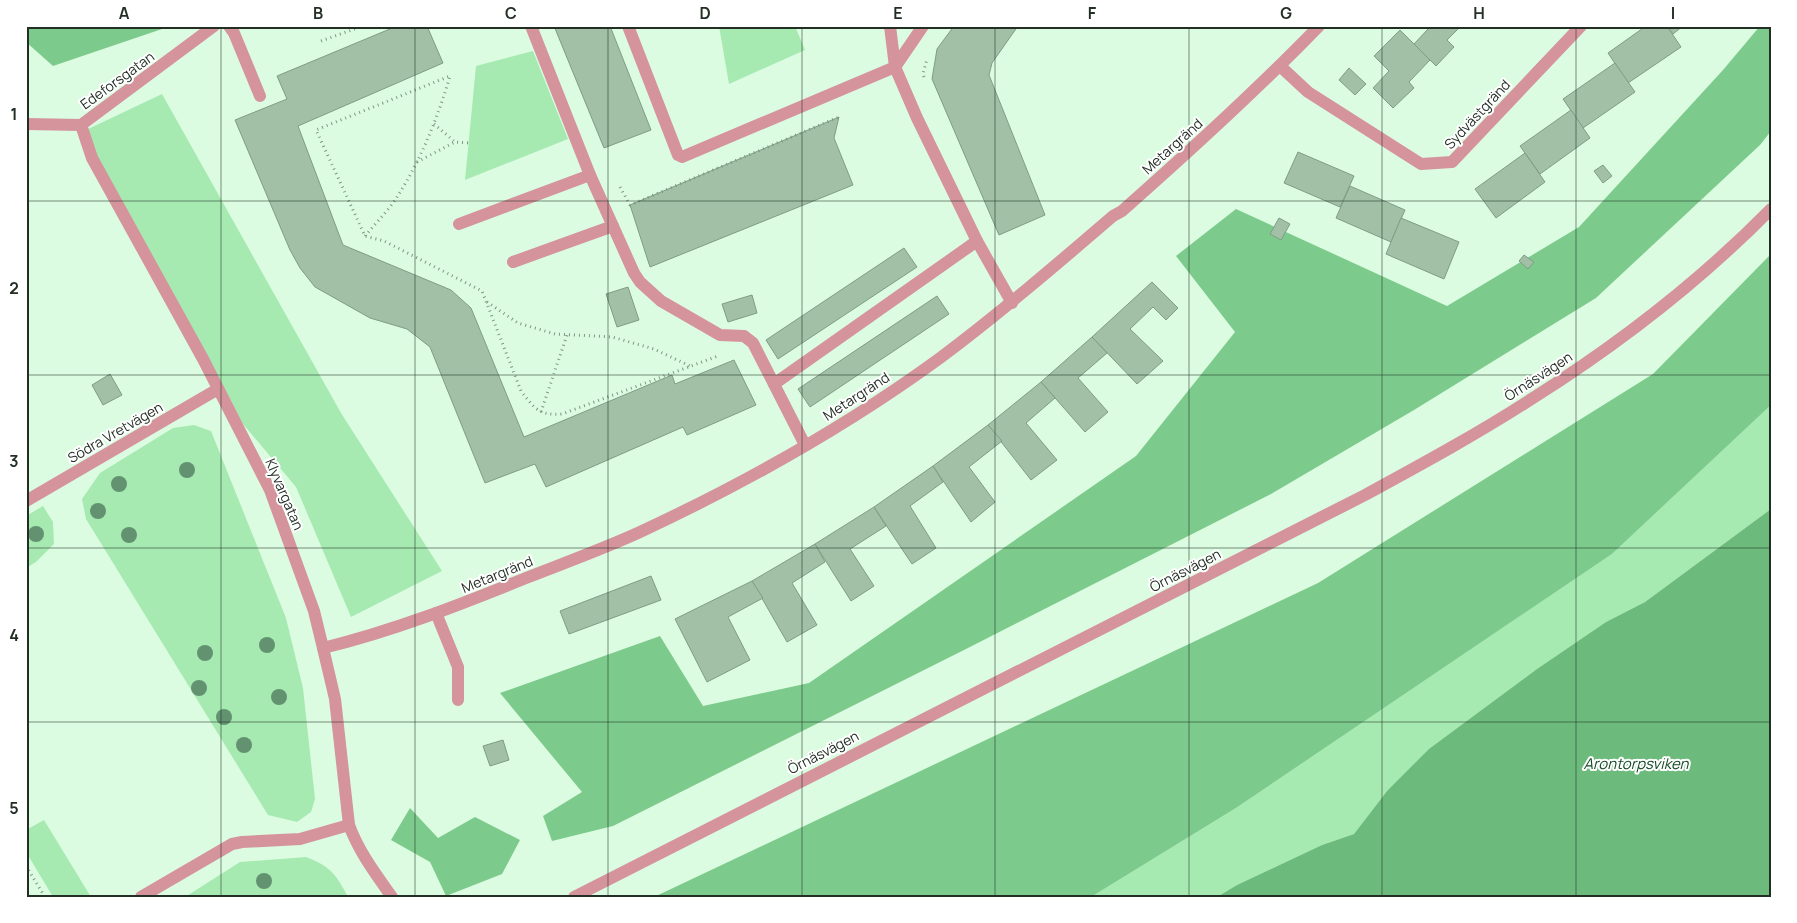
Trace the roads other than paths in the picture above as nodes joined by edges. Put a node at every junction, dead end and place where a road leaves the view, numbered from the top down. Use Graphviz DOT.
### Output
graph roads {
  1 [pos="214,26"];
  2 [pos="229,26"];
  3 [pos="531,26"];
  4 [pos="628,26"];
  5 [pos="890,26"];
  6 [pos="923,26"];
  7 [pos="1319,26"];
  8 [pos="1581,26"];
  9 [pos="1280,66"];
  10 [pos="895,67"];
  11 [pos="260,96"];
  12 [pos="26,124"];
  13 [pos="81,125"];
  14 [pos="590,175"];
  15 [pos="1771,209"];
  16 [pos="459,224"];
  17 [pos="613,226"];
  18 [pos="978,242"];
  19 [pos="513,262"];
  20 [pos="1012,302"];
  21 [pos="774,384"];
  22 [pos="218,389"];
  23 [pos="806,446"];
  24 [pos="26,501"];
  25 [pos="436,613"];
  26 [pos="323,648"];
  27 [pos="458,700"];
  28 [pos="349,825"];
  29 [pos="135,896"];
  30 [pos="392,897"];
  31 [pos="574,897"];
  1 -- 13 [label="street, Edeforsgatan"];
  2 -- 11 [label="street"];
  3 -- 14 [label="street"];
  4 -- 10 [label="street"];
  5 -- 10 [label="street"];
  6 -- 10 [label="street"];
  7 -- 9 [label="street, Metargränd"];
  8 -- 9 [label="street, Sydvästgränd"];
  9 -- 20 [label="street, Metargränd"];
  10 -- 18 [label="street"];
  12 -- 13 [label="street, Edeforsgatan"];
  13 -- 22 [label="street, Klyvargatan"];
  14 -- 16 [label="street"];
  14 -- 17 [label="street"];
  15 -- 31 [label="street, Örnäsvägen"];
  17 -- 19 [label="street"];
  17 -- 21 [label="street"];
  18 -- 20 [label="street"];
  18 -- 21 [label="street"];
  20 -- 23 [label="street, Metargränd"];
  21 -- 23 [label="street"];
  22 -- 24 [label="street, Södra Vretvägen"];
  22 -- 26 [label="street, Klyvargatan"];
  23 -- 25 [label="street, Metargränd"];
  25 -- 26 [label="street, Metargränd"];
  25 -- 27 [label="street"];
  26 -- 28 [label="street, Klyvargatan"];
  28 -- 29 [label="street"];
  28 -- 30 [label="street, Klyvargatan"];
}
